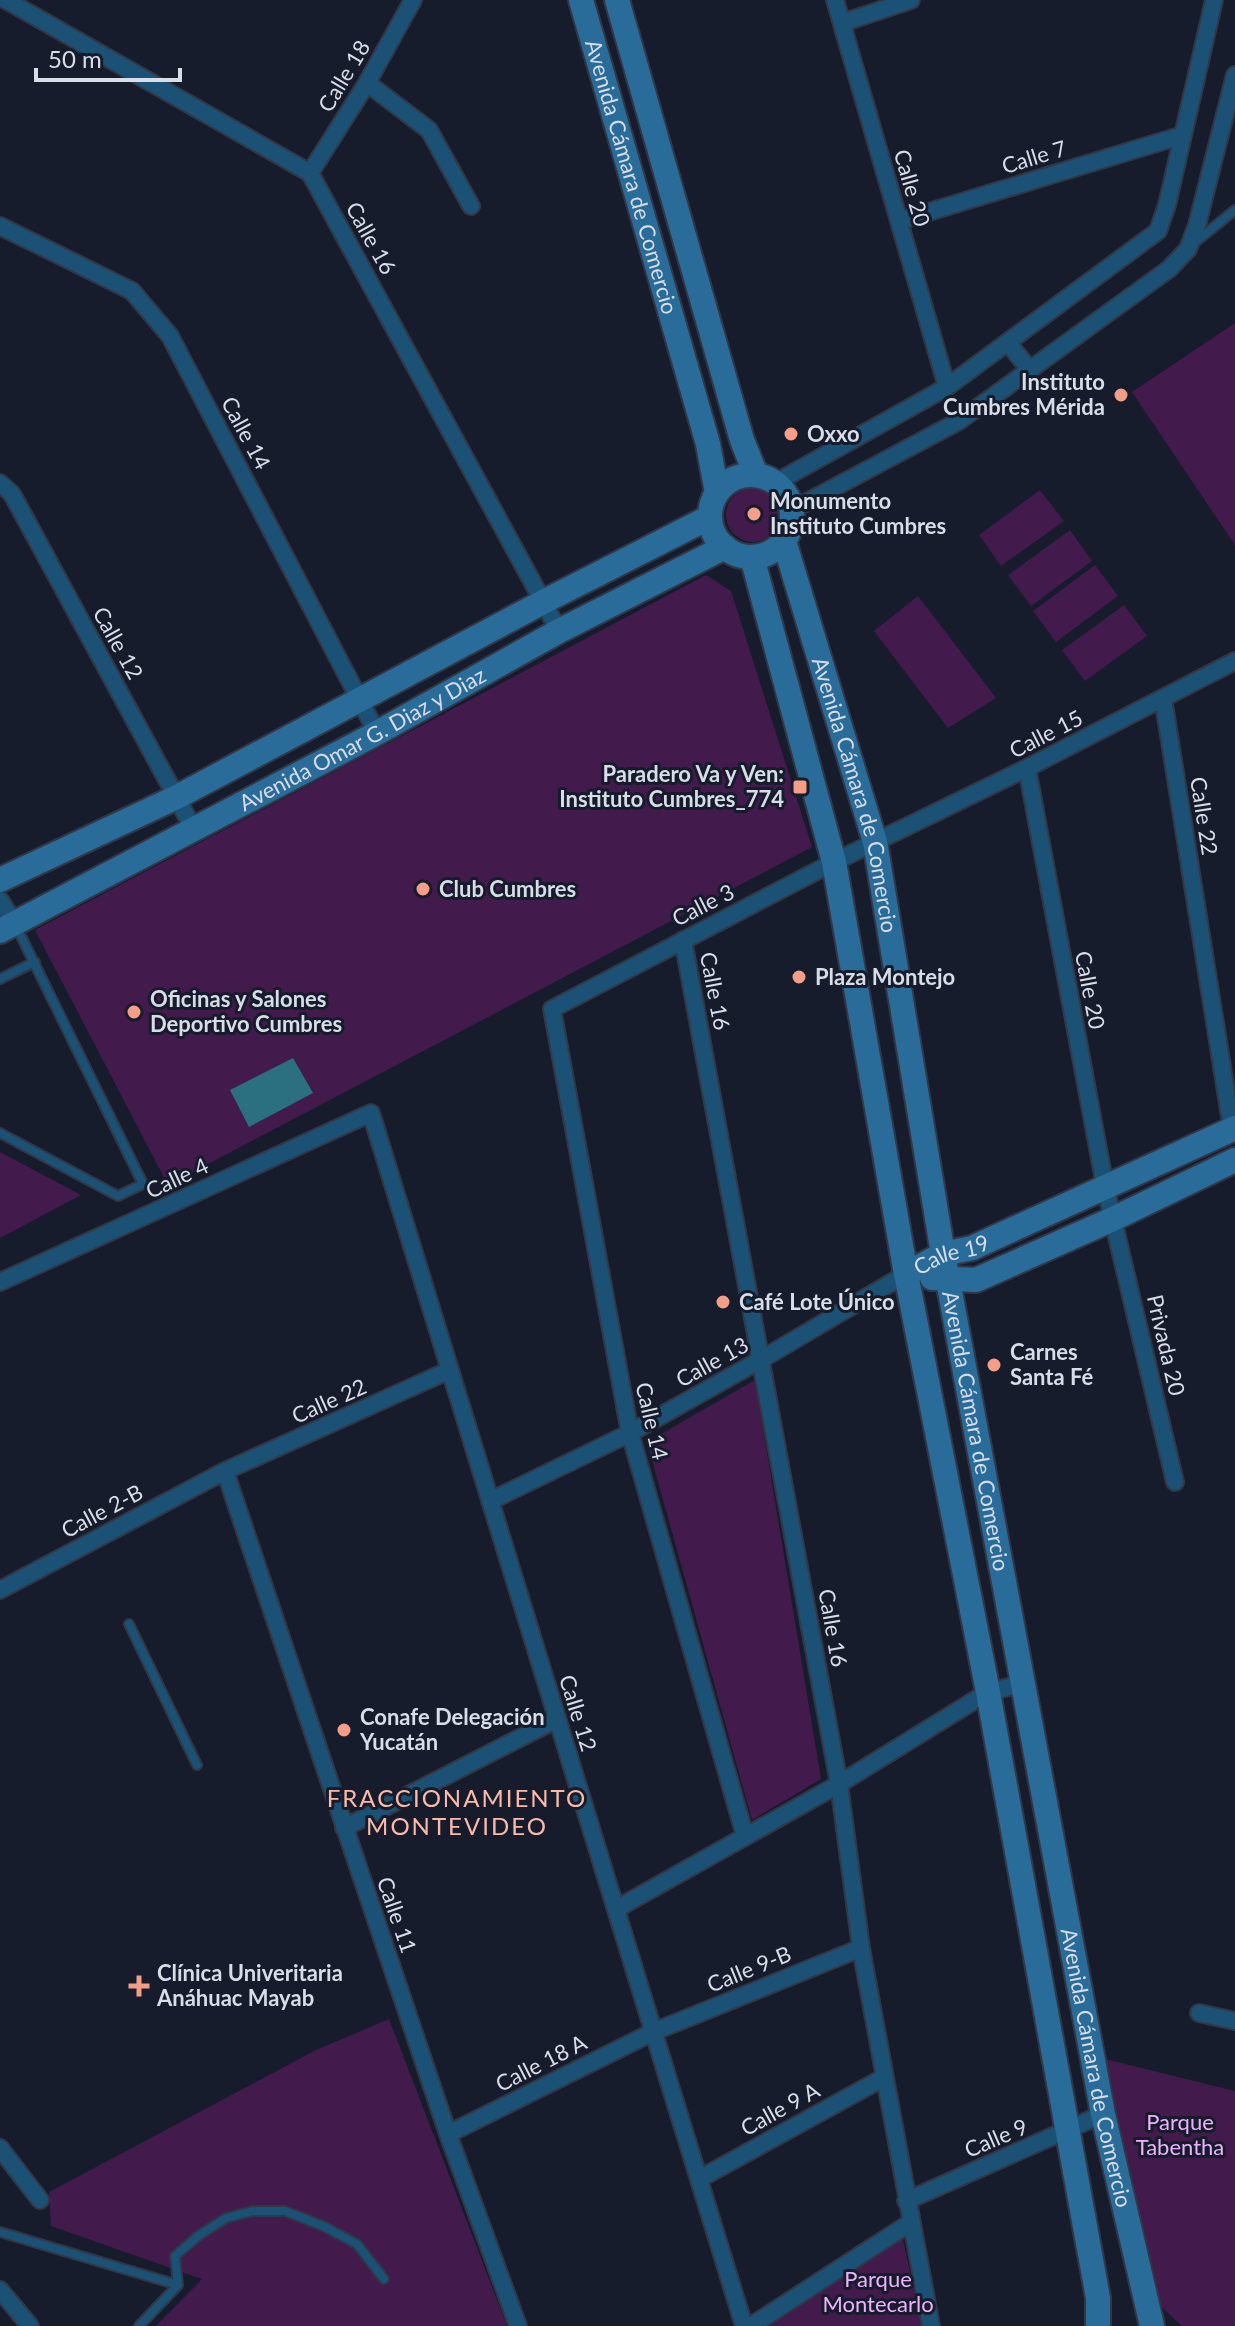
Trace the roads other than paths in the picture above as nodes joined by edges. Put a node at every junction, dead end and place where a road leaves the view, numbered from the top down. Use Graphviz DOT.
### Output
graph roads {
  1 [pos="6,0"];
  2 [pos="413,0"];
  3 [pos="581,0"];
  4 [pos="617,0"];
  5 [pos="835,0"];
  6 [pos="911,0"];
  7 [pos="1214,0"];
  8 [pos="842,23"];
  9 [pos="1235,75"];
  10 [pos="367,83"];
  11 [pos="1230,115"];
  12 [pos="1183,135"];
  13 [pos="310,173"];
  14 [pos="471,206"];
  15 [pos="1235,210"];
  16 [pos="899,221"];
  17 [pos="0,226"];
  18 [pos="1188,249"];
  19 [pos="1008,343"];
  20 [pos="1030,370"];
  21 [pos="947,387"];
  22 [pos="766,479"];
  23 [pos="0,483"];
  24 [pos="717,493"];
  25 [pos="792,510"];
  26 [pos="710,517"];
  27 [pos="784,541"];
  28 [pos="725,547"];
  29 [pos="752,557"];
  30 [pos="545,601"];
  31 [pos="559,631"];
  32 [pos="1235,661"];
  33 [pos="359,698"];
  34 [pos="1163,698"];
  35 [pos="377,733"];
  36 [pos="1027,768"];
  37 [pos="177,797"];
  38 [pos="193,828"];
  39 [pos="875,842"];
  40 [pos="834,862"];
  41 [pos="0,880"];
  42 [pos="0,900"];
  43 [pos="7,928"];
  44 [pos="683,940"];
  45 [pos="35,962"];
  46 [pos="0,979"];
  47 [pos="552,1009"];
  48 [pos="371,1113"];
  49 [pos="1233,1129"];
  50 [pos="0,1133"];
  51 [pos="1235,1160"];
  52 [pos="1105,1186"];
  53 [pos="1113,1219"];
  54 [pos="943,1254"];
  55 [pos="906,1274"];
  56 [pos="948,1280"];
  57 [pos="0,1282"];
  58 [pos="762,1359"];
  59 [pos="450,1370"];
  60 [pos="630,1433"];
  61 [pos="225,1471"];
  62 [pos="1175,1482"];
  63 [pos="490,1501"];
  64 [pos="0,1590"];
  65 [pos="129,1624"];
  66 [pos="1025,1683"];
  67 [pos="988,1692"];
  68 [pos="557,1719"];
  69 [pos="197,1765"];
  70 [pos="839,1784"];
  71 [pos="344,1828"];
  72 [pos="745,1836"];
  73 [pos="616,1909"];
  74 [pos="861,1948"];
  75 [pos="1199,2013"];
  76 [pos="1235,2021"];
  77 [pos="653,2032"];
  78 [pos="883,2078"];
  79 [pos="1103,2114"];
  80 [pos="1069,2131"];
  81 [pos="448,2134"];
  82 [pos="0,2148"];
  83 [pos="699,2179"];
  84 [pos="40,2200"];
  85 [pos="906,2201"];
  86 [pos="910,2223"];
  87 [pos="0,2232"];
  88 [pos="384,2279"];
  89 [pos="178,2285"];
  90 [pos="0,2290"];
  91 [pos="30,2326"];
  92 [pos="139,2326"];
  93 [pos="518,2326"];
  94 [pos="744,2326"];
  95 [pos="751,2326"];
  96 [pos="931,2326"];
  97 [pos="1098,2326"];
  98 [pos="1152,2326"];
  1 -- 13 [label="street"];
  2 -- 10 [label="street, Calle 18"];
  3 -- 24 [label="main road, Avenida Cámara de Comercio"];
  4 -- 22 [label="main road, Avenida Cámara de Comercio"];
  5 -- 8 [label="street, Calle 20"];
  6 -- 8 [label="street"];
  7 -- 12 [label="street"];
  8 -- 16 [label="street, Calle 20"];
  9 -- 11 [label="street"];
  10 -- 13 [label="street, Calle 18"];
  10 -- 14 [label="street"];
  11 -- 18 [label="street"];
  12 -- 16 [label="street, Calle 7"];
  12 -- 19 [label="street"];
  13 -- 30 [label="street, Calle 16"];
  15 -- 18 [label="lane"];
  16 -- 21 [label="street, Calle 20"];
  17 -- 33 [label="street, Calle 14"];
  18 -- 20 [label="street"];
  19 -- 20 [label="street"];
  19 -- 21 [label="street"];
  20 -- 25 [label="street"];
  21 -- 22 [label="street"];
  22 -- 24 [label="main road"];
  22 -- 25 [label="main road"];
  23 -- 37 [label="street, Calle 12"];
  24 -- 26 [label="main road"];
  25 -- 27 [label="main road"];
  26 -- 28 [label="main road"];
  26 -- 30 [label="main road, Avenida Omar G. Diaz y Diaz"];
  27 -- 29 [label="main road"];
  27 -- 39 [label="main road, Avenida Cámara de Comercio"];
  28 -- 29 [label="main road"];
  28 -- 31 [label="main road, Avenida Omar G. Diaz y Diaz"];
  29 -- 40 [label="main road, Avenida Cámara de Comercio"];
  30 -- 31 [label="street, Calle 16"];
  30 -- 33 [label="main road, Avenida Omar G. Diaz y Diaz"];
  31 -- 35 [label="main road, Avenida Omar G. Diaz y Diaz"];
  32 -- 34 [label="street, Calle 15"];
  33 -- 35 [label="street, Calle 14"];
  33 -- 37 [label="main road, Avenida Omar G. Diaz y Diaz"];
  34 -- 36 [label="street, Calle 15"];
  34 -- 49 [label="street, Calle 22"];
  35 -- 38 [label="main road, Avenida Omar G. Diaz y Diaz"];
  36 -- 39 [label="street, Calle 15"];
  36 -- 52 [label="street, Calle 20"];
  37 -- 38 [label="street, Calle 12"];
  37 -- 41 [label="main road, Avenida Omar G. Diaz y Diaz"];
  38 -- 43 [label="main road, Avenida Omar G. Diaz y Diaz"];
  39 -- 40 [label="street, Calle 3"];
  39 -- 54 [label="main road, Avenida Cámara de Comercio"];
  40 -- 44 [label="street, Calle 3"];
  40 -- 55 [label="main road, Avenida Cámara de Comercio"];
  42 -- 43 [label="street"];
  43 -- 45 [label="lane"];
  44 -- 47 [label="street, Calle 3"];
  44 -- 58 [label="street, Calle 16"];
  45 -- 46 [label="lane"];
  45 -- 50 [label="lane"];
  47 -- 60 [label="street, Calle 14"];
  48 -- 57 [label="street, Calle 4"];
  48 -- 59 [label="street, Calle 12"];
  49 -- 52 [label="main road, Calle 19"];
  51 -- 53 [label="main road, Calle 19"];
  52 -- 53 [label="street, Calle 20"];
  52 -- 54 [label="main road, Calle 19"];
  53 -- 56 [label="main road, Calle 19"];
  53 -- 62 [label="street, Privada 20"];
  54 -- 55 [label="main road, Calle 19"];
  54 -- 56 [label="main road, Avenida Cámara de Comercio"];
  55 -- 56 [label="main road, Calle 19"];
  55 -- 58 [label="street, Calle 13"];
  55 -- 67 [label="main road, Avenida Cámara de Comercio"];
  56 -- 66 [label="main road, Avenida Cámara de Comercio"];
  58 -- 60 [label="street, Calle 13"];
  58 -- 70 [label="street, Calle 16"];
  59 -- 61 [label="street, Calle 22"];
  59 -- 63 [label="street, Calle 12"];
  60 -- 63 [label="street, Calle 13"];
  60 -- 72 [label="street, Calle 14"];
  61 -- 64 [label="street, Calle 2-B"];
  61 -- 71 [label="street, Calle 11"];
  63 -- 68 [label="street, Calle 12"];
  65 -- 69 [label="lane"];
  66 -- 67 [label="street"];
  66 -- 79 [label="main road, Avenida Cámara de Comercio"];
  67 -- 70 [label="street"];
  67 -- 80 [label="main road, Avenida Cámara de Comercio"];
  68 -- 71 [label="street"];
  68 -- 73 [label="street, Calle 12"];
  70 -- 72 [label="street"];
  70 -- 74 [label="street, Calle 16"];
  71 -- 81 [label="street, Calle 11"];
  72 -- 73 [label="street"];
  73 -- 77 [label="street, Calle 12"];
  74 -- 77 [label="street, Calle 9-B"];
  74 -- 78 [label="street, Calle 16"];
  75 -- 76 [label="street"];
  77 -- 81 [label="street, Calle 18 A"];
  77 -- 83 [label="street, Calle 12"];
  78 -- 83 [label="street, Calle 9 A"];
  78 -- 85 [label="street, Calle 16"];
  79 -- 80 [label="street, Calle 9"];
  79 -- 98 [label="main road, Avenida Cámara de Comercio"];
  80 -- 85 [label="street, Calle 9"];
  80 -- 97 [label="main road, Avenida Cámara de Comercio"];
  81 -- 93 [label="street, Calle 11"];
  82 -- 84 [label="street"];
  83 -- 94 [label="street, Calle 12"];
  85 -- 86 [label="street, Calle 16"];
  86 -- 95 [label="street"];
  86 -- 96 [label="street, Calle 16"];
  87 -- 89 [label="lane"];
  88 -- 89 [label="lane"];
  89 -- 92 [label="lane"];
  90 -- 91 [label="street"];
}
